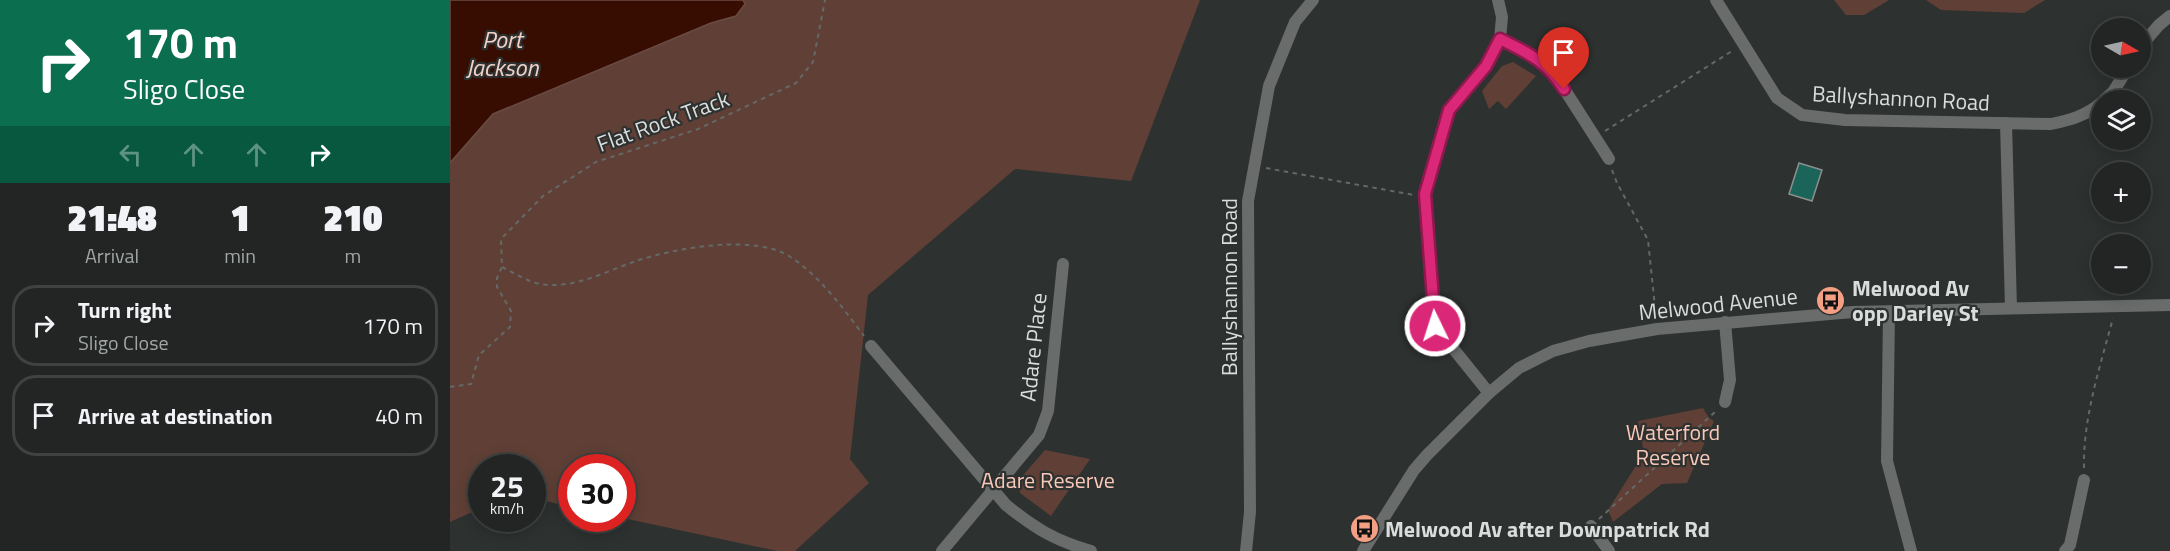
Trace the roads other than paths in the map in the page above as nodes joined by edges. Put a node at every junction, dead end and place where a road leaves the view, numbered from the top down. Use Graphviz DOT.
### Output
graph roads {
  1 [pos="1313,0"];
  2 [pos="1498,0"];
  3 [pos="1716,0"];
  4 [pos="2170,16"];
  5 [pos="2151,34"];
  6 [pos="1500,39"];
  7 [pos="2091,111"];
  8 [pos="2006,123"];
  9 [pos="1609,159"];
  10 [pos="1063,264"];
  11 [pos="2170,305"];
  12 [pos="2011,308"];
  13 [pos="1889,312"];
  14 [pos="1725,322"];
  15 [pos="871,346"];
  16 [pos="1489,393"];
  17 [pos="1725,402"];
  18 [pos="2084,480"];
  19 [pos="994,489"];
  20 [pos="1592,526"];
  21 [pos="942,551"];
  22 [pos="1091,551"];
  23 [pos="1246,551"];
  24 [pos="1363,551"];
  25 [pos="1609,551"];
  26 [pos="1911,551"];
  27 [pos="2065,551"];
  1 -- 23 [label="street, Ballyshannon Road"];
  2 -- 6 [label="street"];
  3 -- 8 [label="street, Ballyshannon Road"];
  4 -- 5 [label="street"];
  6 -- 9 [label="street"];
  6 -- 16 [label="street"];
  7 -- 8 [label="street, Ballyshannon Road"];
  8 -- 12 [label="street"];
  10 -- 19 [label="street, Adare Place"];
  11 -- 12 [label="street, Melwood Avenue"];
  12 -- 13 [label="street, Melwood Avenue"];
  13 -- 14 [label="street, Melwood Avenue"];
  13 -- 26 [label="street"];
  14 -- 16 [label="street, Melwood Avenue"];
  14 -- 17 [label="street"];
  15 -- 19 [label="street"];
  16 -- 24 [label="street, Melwood Avenue"];
  18 -- 27 [label="street"];
  19 -- 21 [label="street, Adare Place"];
  19 -- 22 [label="street"];
  20 -- 25 [label="street"];
}
